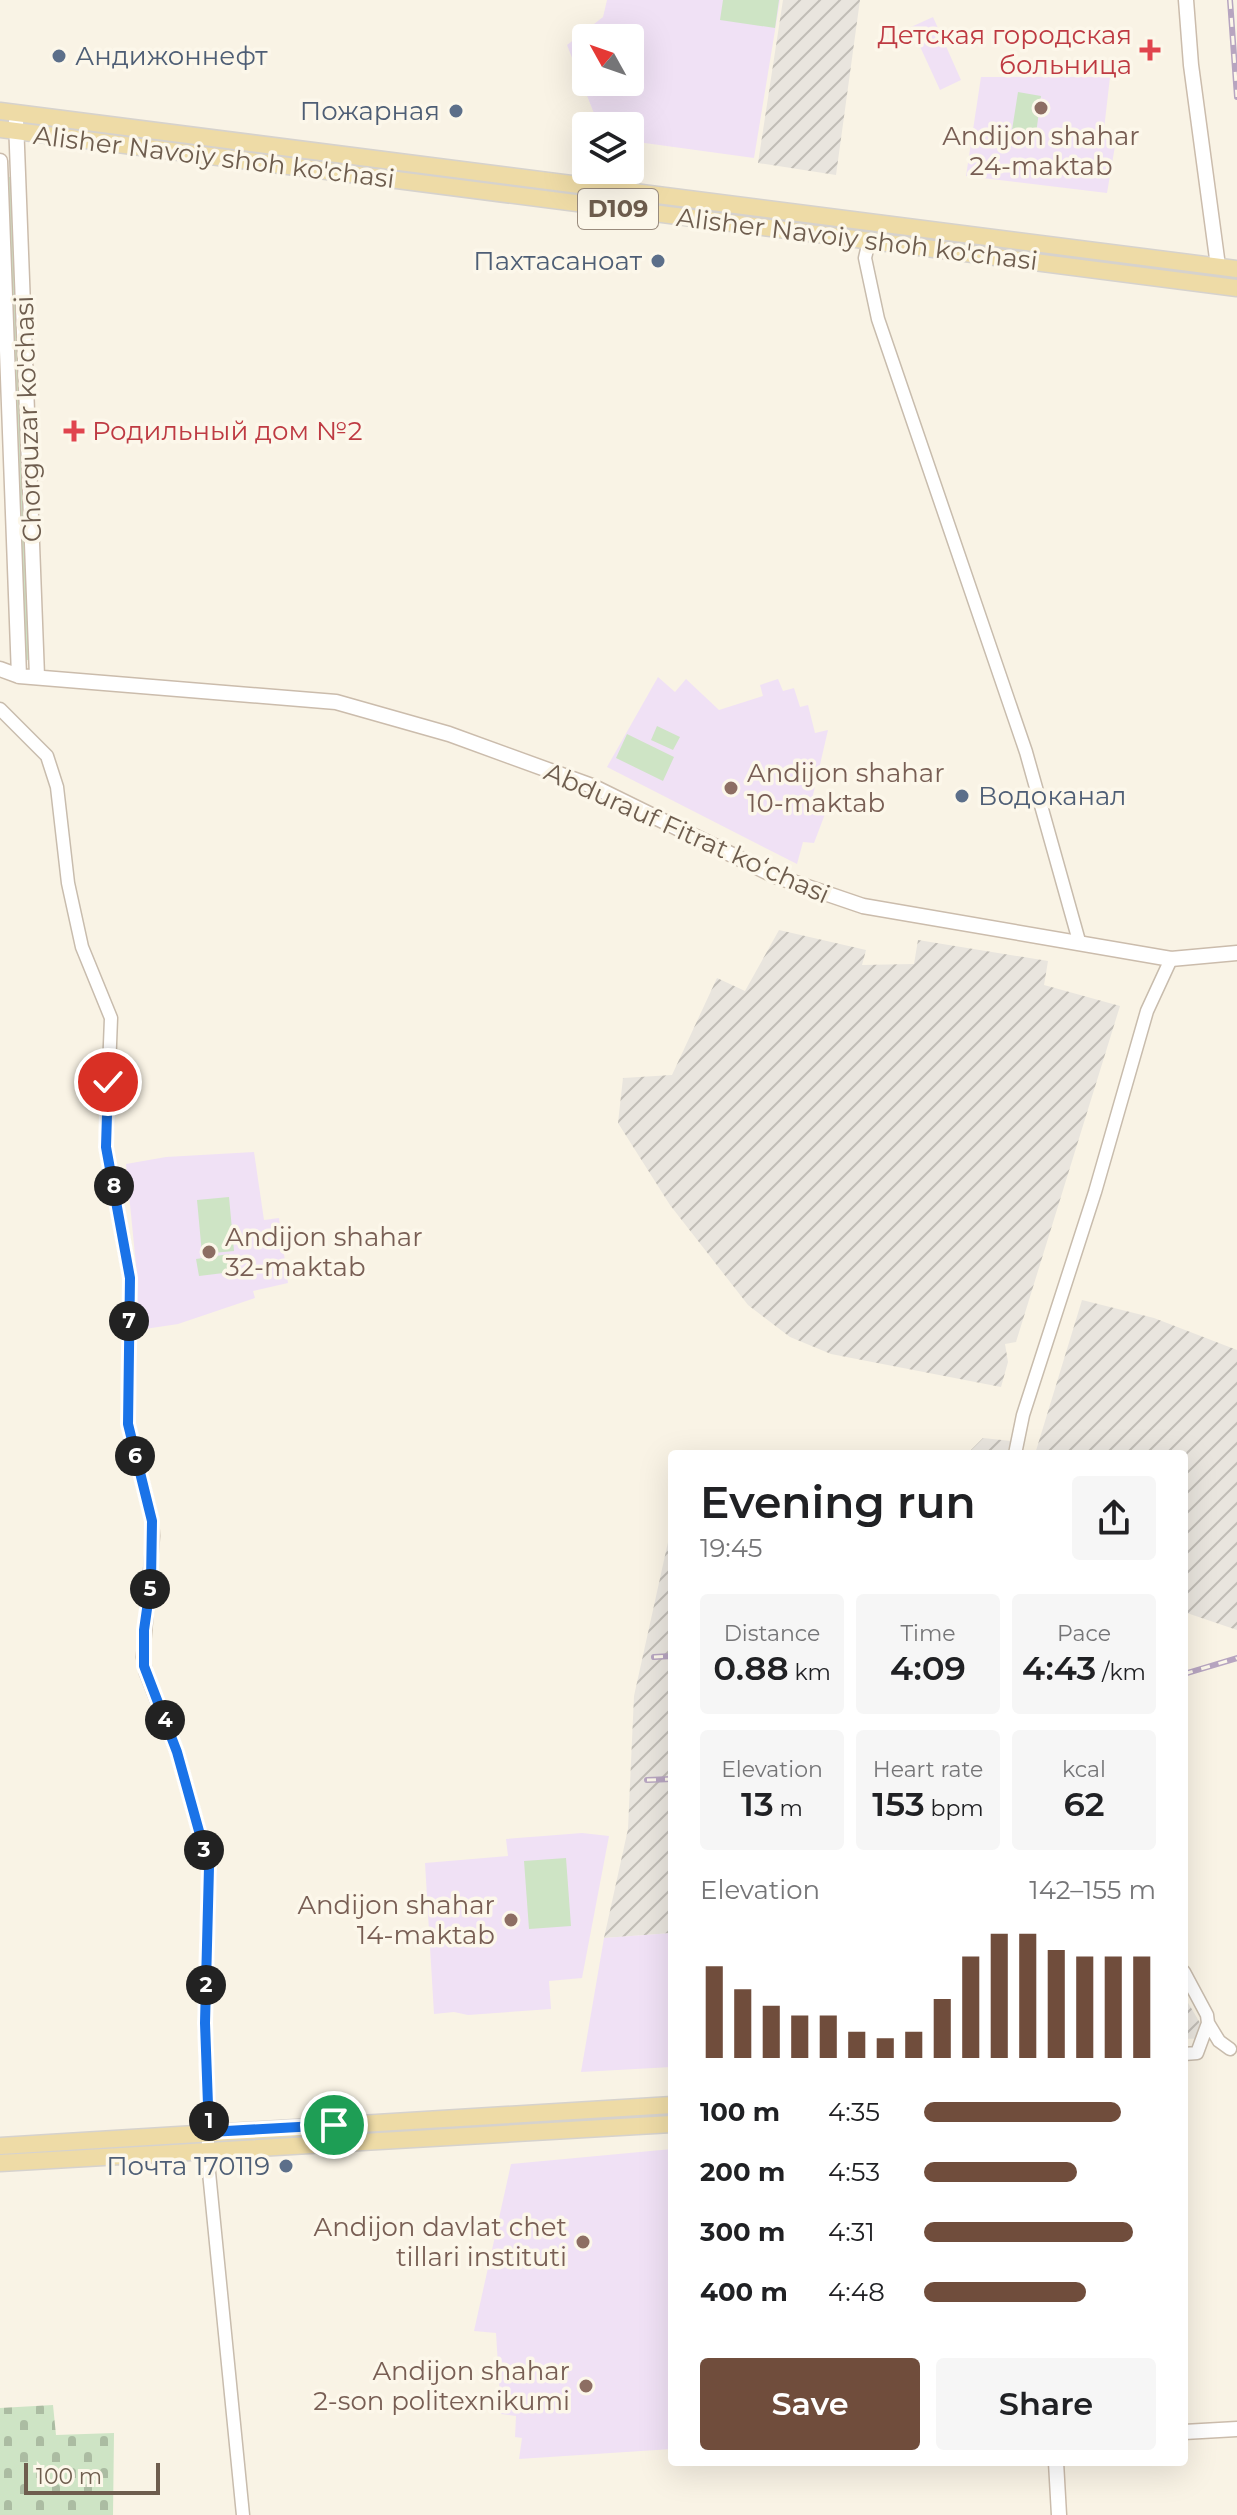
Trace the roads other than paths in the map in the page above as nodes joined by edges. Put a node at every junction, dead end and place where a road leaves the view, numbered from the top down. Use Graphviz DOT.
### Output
graph roads {
  1 [pos="1186,0"];
  2 [pos="7,112"];
  3 [pos="5,130"];
  4 [pos="0,161"];
  5 [pos="433,165"];
  6 [pos="461,168"];
  7 [pos="430,184"];
  8 [pos="459,188"];
  9 [pos="658,195"];
  10 [pos="656,213"];
  11 [pos="872,220"];
  12 [pos="997,237"];
  13 [pos="869,241"];
  14 [pos="994,257"];
  15 [pos="1218,266"];
  16 [pos="1237,269"];
  17 [pos="1237,288"];
  18 [pos="0,669"];
  19 [pos="19,676"];
  20 [pos="37,676"];
  21 [pos="0,709"];
  22 [pos="1079,941"];
  23 [pos="1237,953"];
  24 [pos="1171,959"];
  25 [pos="1016,1450"];
  26 [pos="1188,1979"];
  27 [pos="1208,2023"];
  28 [pos="1230,2049"];
  29 [pos="1188,2054"];
  30 [pos="668,2105"];
  31 [pos="668,2124"];
  32 [pos="209,2132"];
  33 [pos="0,2146"];
  34 [pos="207,2152"];
  35 [pos="0,2163"];
  36 [pos="1237,2429"];
  37 [pos="1188,2432"];
  38 [pos="1056,2466"];
  39 [pos="243,2515"];
  40 [pos="1059,2515"];
  1 -- 15 [label="main road"];
  2 -- 3 [label="main road, Chorguzar ko'chasi"];
  2 -- 5 [label="main road, Alisher Navoiy shoh ko'chasi / D109"];
  3 -- 7 [label="main road, Alisher Navoiy shoh ko'chasi / D109"];
  3 -- 20 [label="main road, Chorguzar ko'chasi"];
  4 -- 19 [label="main road, Chorguzar ko'chasi"];
  5 -- 6 [label="main road, Alisher Navoiy shoh ko'chasi / D109"];
  5 -- 7 [label="main road"];
  6 -- 8 [label="main road"];
  6 -- 9 [label="main road, Alisher Navoiy shoh ko'chasi / D109"];
  7 -- 8 [label="main road, Alisher Navoiy shoh ko'chasi / D109"];
  8 -- 10 [label="main road, Alisher Navoiy shoh ko'chasi / D109"];
  9 -- 10 [label="main road"];
  9 -- 11 [label="main road, Alisher Navoiy shoh ko'chasi / D109"];
  10 -- 13 [label="main road, Alisher Navoiy shoh ko'chasi / D109"];
  11 -- 12 [label="main road, Alisher Navoiy shoh ko'chasi / D109"];
  11 -- 13 [label="main road"];
  12 -- 14 [label="main road"];
  12 -- 15 [label="main road, Alisher Navoiy shoh ko'chasi / D109"];
  13 -- 14 [label="main road, Alisher Navoiy shoh ko'chasi / D109"];
  13 -- 22 [label="street"];
  14 -- 17 [label="main road, Alisher Navoiy shoh ko'chasi / D109"];
  15 -- 16 [label="main road, Alisher Navoiy shoh ko'chasi / D109"];
  18 -- 19 [label="main road, Abdurauf Fitrat koʻchasi"];
  19 -- 20 [label="main road, Abdurauf Fitrat koʻchasi"];
  20 -- 22 [label="main road, Abdurauf Fitrat koʻchasi"];
  21 -- 32 [label="street"];
  22 -- 24 [label="main road, Abdurauf Fitrat koʻchasi"];
  23 -- 24 [label="main road, Abdurauf Fitrat koʻchasi"];
  24 -- 25 [label="street"];
  26 -- 27 [label="street"];
  27 -- 28 [label="street"];
  27 -- 29 [label="street"];
  30 -- 32 [label="main road"];
  31 -- 34 [label="main road"];
  32 -- 33 [label="main road"];
  32 -- 34 [label="street"];
  34 -- 35 [label="main road"];
  34 -- 39 [label="street"];
  36 -- 37 [label="main road"];
  38 -- 40 [label="main road"];
}
